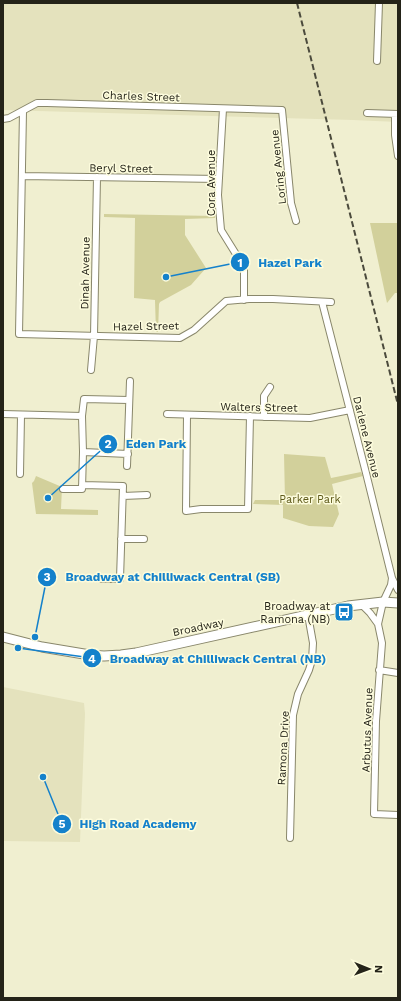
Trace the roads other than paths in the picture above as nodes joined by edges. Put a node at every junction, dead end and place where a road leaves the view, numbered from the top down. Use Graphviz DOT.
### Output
graph roads {
  1 [pos="379,3"];
  2 [pos="377,61"];
  3 [pos="223,109"];
  4 [pos="282,110"];
  5 [pos="23,111"];
  6 [pos="368,113"];
  7 [pos="397,114"];
  8 [pos="3,120"];
  9 [pos="398,156"];
  10 [pos="22,176"];
  11 [pos="97,177"];
  12 [pos="219,179"];
  13 [pos="296,221"];
  14 [pos="244,300"];
  15 [pos="322,302"];
  16 [pos="331,302"];
  17 [pos="94,336"];
  18 [pos="91,370"];
  19 [pos="130,381"];
  20 [pos="270,387"];
  21 [pos="129,400"];
  22 [pos="350,410"];
  23 [pos="3,414"];
  24 [pos="167,414"];
  25 [pos="21,415"];
  26 [pos="187,415"];
  27 [pos="82,416"];
  28 [pos="250,416"];
  29 [pos="264,417"];
  30 [pos="83,452"];
  31 [pos="128,454"];
  32 [pos="127,466"];
  33 [pos="20,474"];
  34 [pos="82,485"];
  35 [pos="63,489"];
  36 [pos="123,496"];
  37 [pos="147,496"];
  38 [pos="121,539"];
  39 [pos="144,539"];
  40 [pos="392,578"];
  41 [pos="102,579"];
  42 [pos="398,590"];
  43 [pos="383,602"];
  44 [pos="398,603"];
  45 [pos="361,604"];
  46 [pos="308,614"];
  47 [pos="378,624"];
  48 [pos="3,637"];
  49 [pos="379,670"];
  50 [pos="398,673"];
  51 [pos="398,815"];
  52 [pos="290,838"];
  1 -- 2 [label="street"];
  3 -- 4 [label="street, Charles Street"];
  3 -- 5 [label="street, Charles Street"];
  3 -- 12 [label="street, Cora Avenue"];
  4 -- 13 [label="street, Loring Avenue"];
  5 -- 8 [label="street, Charles Street"];
  5 -- 10 [label="street"];
  6 -- 7 [label="street"];
  7 -- 9 [label="street"];
  10 -- 11 [label="street, Beryl Street"];
  10 -- 17 [label="street, Hazel Street"];
  11 -- 12 [label="street, Beryl Street"];
  11 -- 17 [label="street, Dinah Avenue"];
  12 -- 14 [label="street, Cora Avenue"];
  14 -- 15 [label="street, Hazel Street"];
  14 -- 17 [label="street, Hazel Street"];
  15 -- 16 [label="street, Hazel Street"];
  15 -- 22 [label="street, Darlene Avenue"];
  17 -- 18 [label="street, Dinah Avenue"];
  19 -- 21 [label="street"];
  20 -- 29 [label="street"];
  21 -- 27 [label="street"];
  21 -- 31 [label="street"];
  22 -- 29 [label="street, Walters Street"];
  22 -- 40 [label="street, Darlene Avenue"];
  23 -- 25 [label="street"];
  24 -- 26 [label="street, Walters Street"];
  25 -- 27 [label="street"];
  25 -- 33 [label="street"];
  26 -- 28 [label="street, Walters Street"];
  26 -- 28 [label="street"];
  27 -- 30 [label="street"];
  28 -- 29 [label="street, Walters Street"];
  30 -- 31 [label="street"];
  30 -- 34 [label="street"];
  31 -- 32 [label="street"];
  34 -- 35 [label="street"];
  34 -- 36 [label="street"];
  36 -- 37 [label="street"];
  36 -- 38 [label="street"];
  38 -- 39 [label="street"];
  38 -- 41 [label="street"];
  40 -- 42 [label="street, Darlene Avenue"];
  40 -- 43 [label="street"];
  43 -- 44 [label="street, Broadway"];
  43 -- 45 [label="street, Broadway"];
  43 -- 47 [label="street, Arbutus Avenue"];
  45 -- 46 [label="street, Broadway"];
  45 -- 47 [label="street, Arbutus Avenue"];
  46 -- 48 [label="street, Broadway"];
  46 -- 52 [label="street, Ramona Drive"];
  47 -- 49 [label="street, Arbutus Avenue"];
  49 -- 50 [label="street"];
  49 -- 51 [label="street, Arbutus Avenue"];
}
